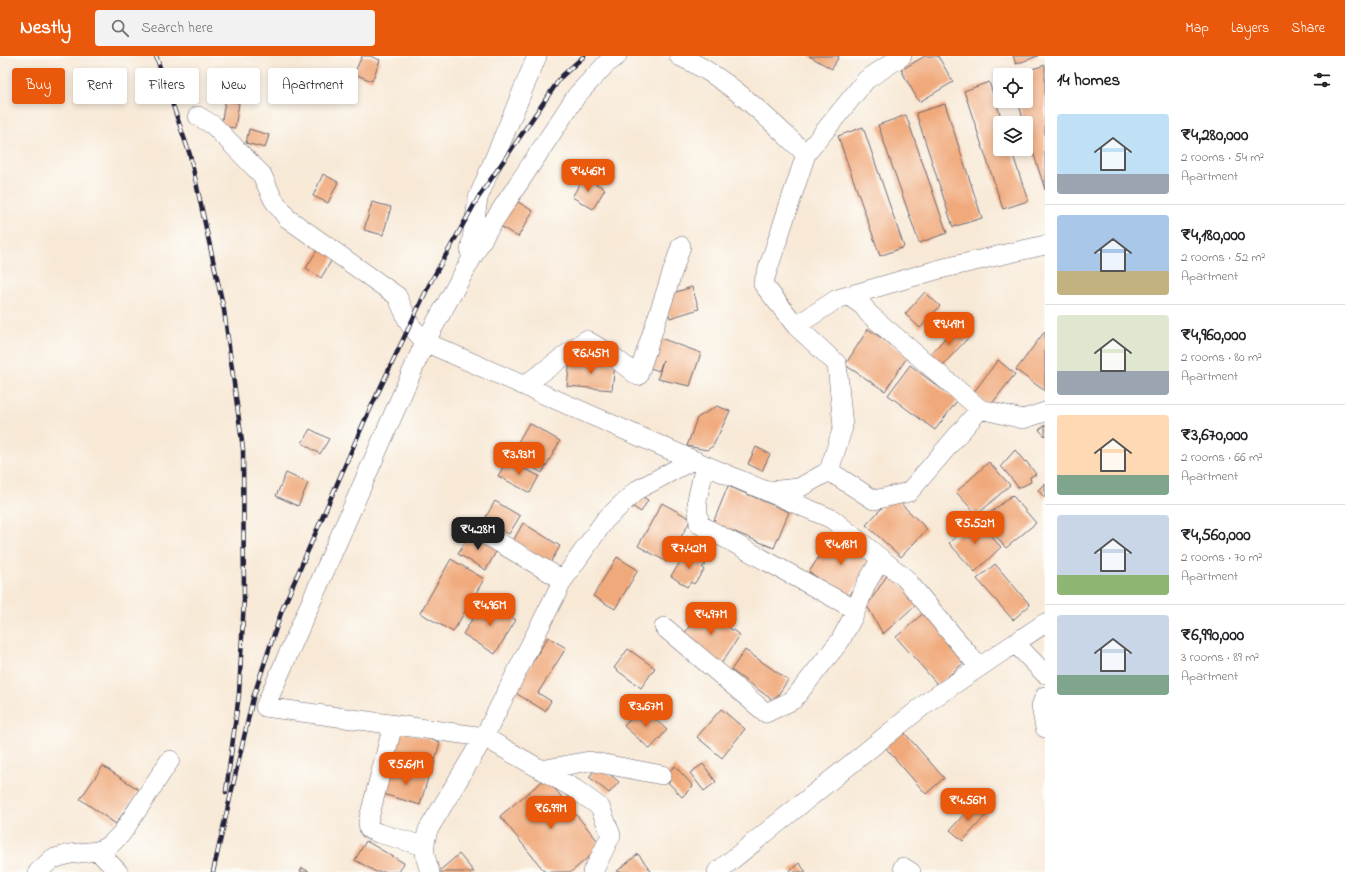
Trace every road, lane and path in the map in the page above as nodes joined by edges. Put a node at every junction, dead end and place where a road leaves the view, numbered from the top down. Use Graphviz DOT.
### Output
graph roads {
  1 [pos="536,56"];
  2 [pos="617,56"];
  3 [pos="679,56"];
  4 [pos="902,56"];
  5 [pos="198,116"];
  6 [pos="806,154"];
  7 [pos="1045,245"];
  8 [pos="681,246"];
  9 [pos="468,264"];
  10 [pos="849,296"];
  11 [pos="796,326"];
  12 [pos="425,342"];
  13 [pos="524,385"];
  14 [pos="980,409"];
  15 [pos="1045,412"];
  16 [pos="699,462"];
  17 [pos="829,471"];
  18 [pos="767,491"];
  19 [pos="476,529"];
  20 [pos="881,559"];
  21 [pos="563,580"];
  22 [pos="856,610"];
  23 [pos="1045,623"];
  24 [pos="664,627"];
  25 [pos="1015,643"];
  26 [pos="979,667"];
  27 [pos="1045,674"];
  28 [pos="1045,696"];
  29 [pos="393,725"];
  30 [pos="1045,728"];
  31 [pos="484,738"];
  32 [pos="170,760"];
  33 [pos="541,770"];
  34 [pos="662,775"];
  35 [pos="424,846"];
  36 [pos="98,851"];
  37 [pos="38,872"];
  38 [pos="118,872"];
  39 [pos="430,872"];
  40 [pos="592,872"];
  41 [pos="717,872"];
  1 -- 9 [label="street"];
  2 -- 9 [label="street"];
  3 -- 6 [label="street"];
  4 -- 6 [label="street"];
  5 -- 12 [label="street"];
  6 -- 11 [label="street"];
  7 -- 10 [label="street"];
  8 -- 13 [label="street"];
  9 -- 12 [label="street"];
  10 -- 11 [label="street"];
  10 -- 14 [label="street"];
  11 -- 17 [label="street"];
  12 -- 13 [label="street"];
  12 -- 29 [label="street"];
  13 -- 16 [label="street"];
  14 -- 15 [label="street"];
  14 -- 17 [label="street"];
  16 -- 18 [label="street"];
  16 -- 21 [label="street"];
  16 -- 22 [label="street"];
  17 -- 18 [label="street"];
  18 -- 20 [label="street"];
  19 -- 21 [label="street"];
  20 -- 22 [label="street"];
  20 -- 26 [label="street"];
  21 -- 31 [label="street"];
  22 -- 24 [label="street"];
  23 -- 25 [label="street"];
  25 -- 26 [label="street"];
  25 -- 27 [label="street"];
  26 -- 41 [label="street"];
  28 -- 30 [label="street"];
  29 -- 31 [label="street"];
  29 -- 35 [label="street"];
  31 -- 33 [label="street"];
  31 -- 35 [label="street"];
  32 -- 36 [label="street"];
  33 -- 34 [label="street"];
  33 -- 40 [label="street"];
  35 -- 39 [label="street"];
  36 -- 37 [label="street"];
  36 -- 38 [label="street"];
}
